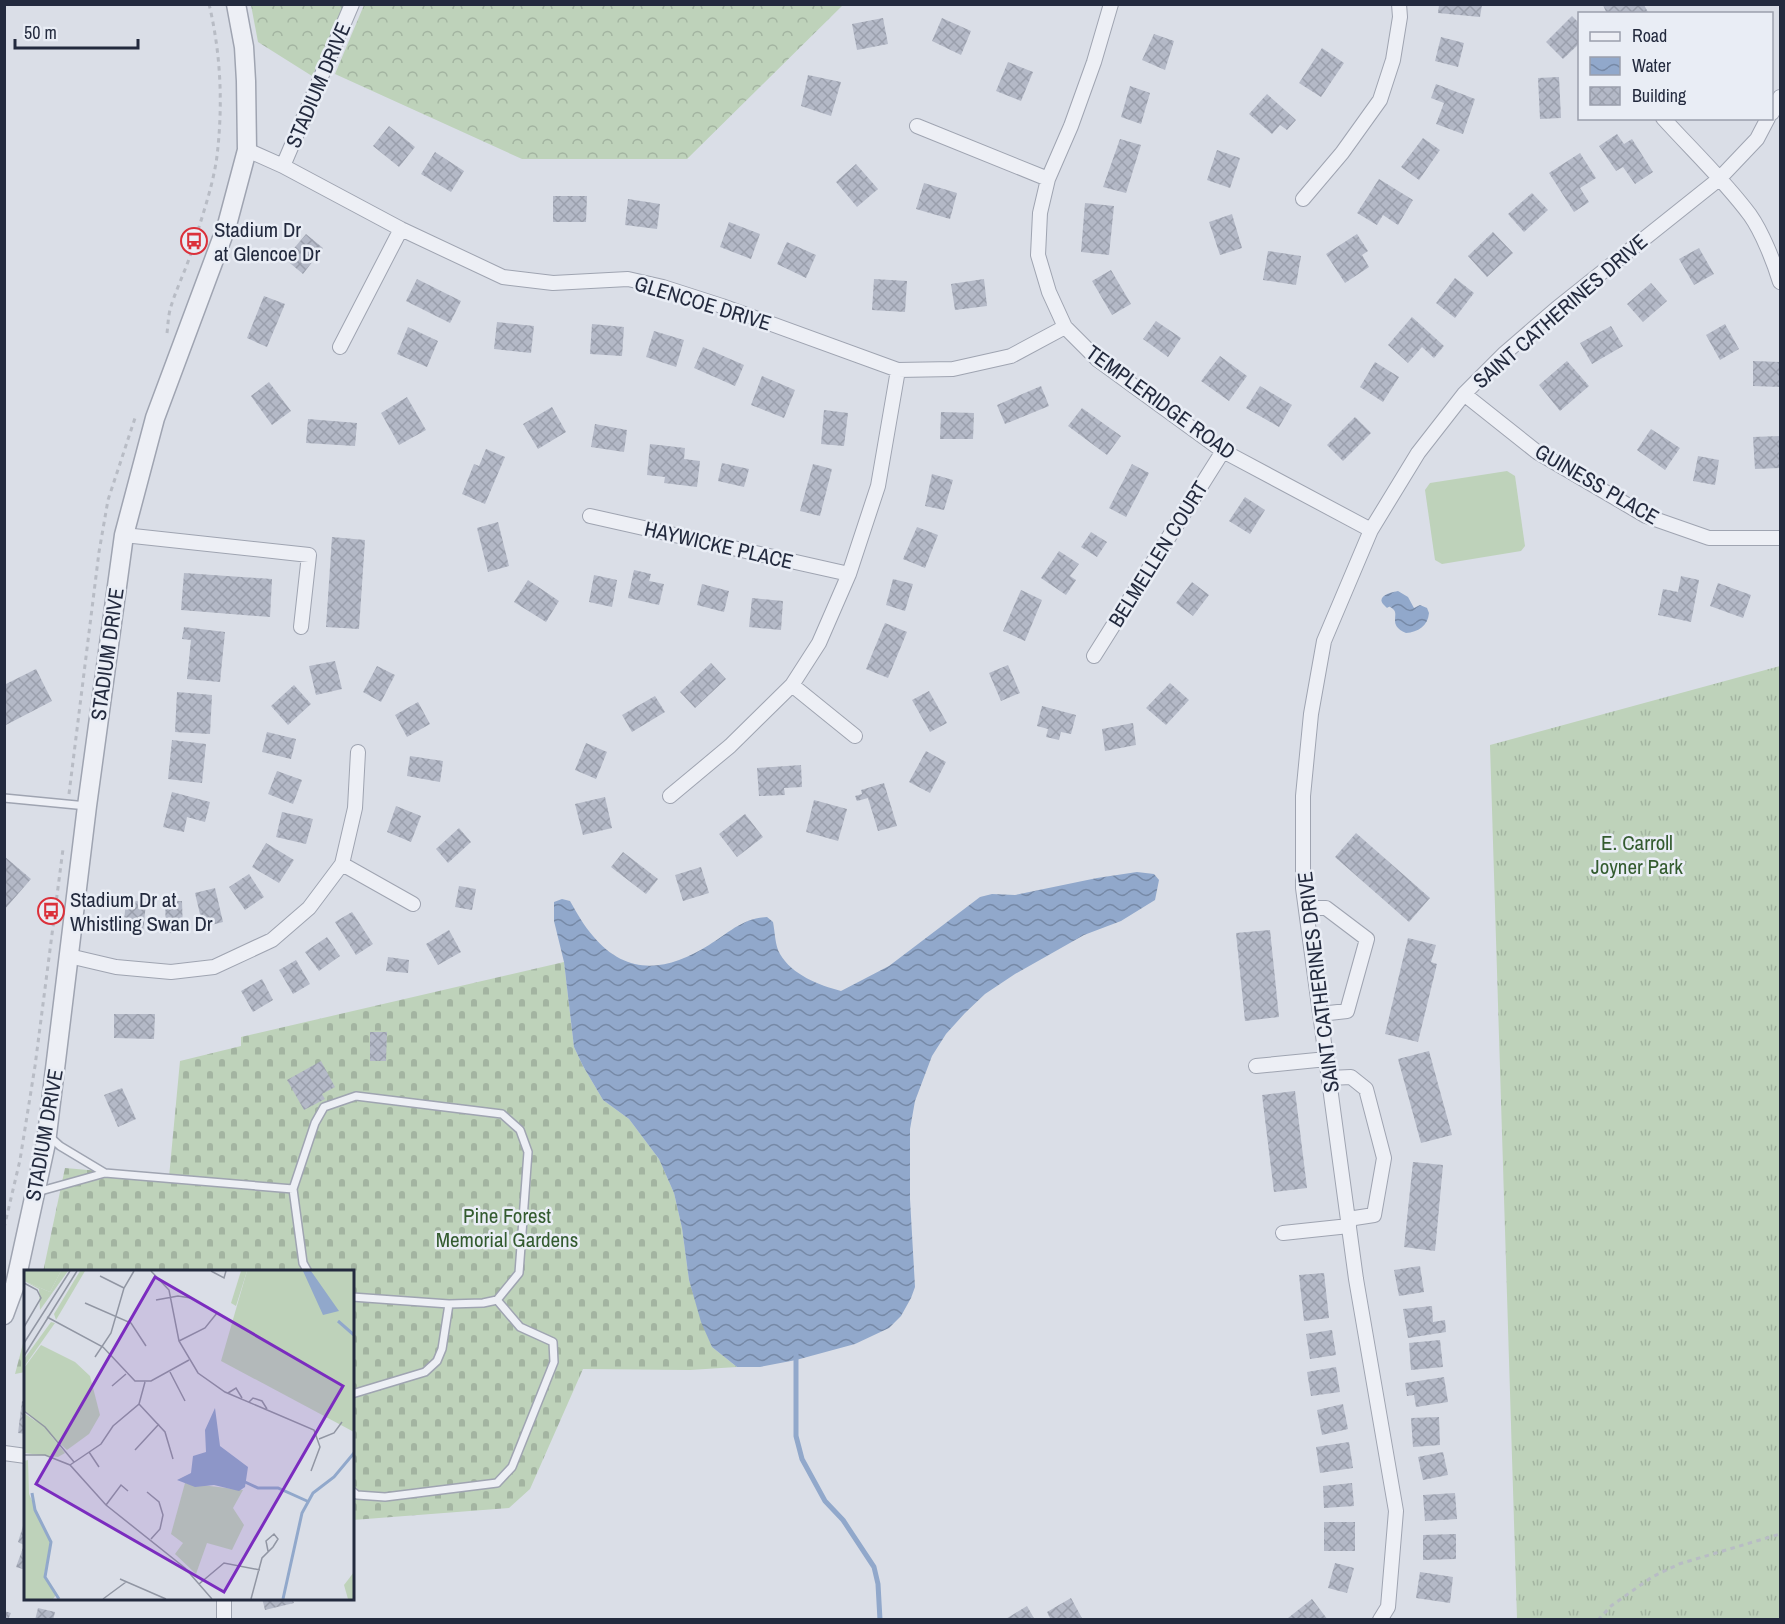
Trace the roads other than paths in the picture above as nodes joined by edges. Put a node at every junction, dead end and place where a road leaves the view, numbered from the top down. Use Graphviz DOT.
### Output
graph roads {
  1 [pos="236,4"];
  2 [pos="352,4"];
  3 [pos="1111,4"];
  4 [pos="1399,4"];
  5 [pos="1780,97"];
  6 [pos="1773,111"];
  7 [pos="1665,120"];
  8 [pos="1767,120"];
  9 [pos="917,126"];
  10 [pos="247,150"];
  11 [pos="283,166"];
  12 [pos="1048,178"];
  13 [pos="1719,178"];
  14 [pos="1303,199"];
  15 [pos="401,229"];
  16 [pos="1780,282"];
  17 [pos="1065,327"];
  18 [pos="339,346"];
  19 [pos="898,370"];
  20 [pos="1464,394"];
  21 [pos="1223,451"];
  22 [pos="590,516"];
  23 [pos="1371,530"];
  24 [pos="123,535"];
  25 [pos="1780,538"];
  26 [pos="849,574"];
  27 [pos="301,627"];
  28 [pos="1094,656"];
  29 [pos="792,685"];
  30 [pos="855,736"];
  31 [pos="358,752"];
  32 [pos="670,796"];
  33 [pos="4,798"];
  34 [pos="87,806"];
  35 [pos="342,864"];
  36 [pos="413,904"];
  37 [pos="1306,908"];
  38 [pos="69,956"];
  39 [pos="1320,1014"];
  40 [pos="1326,1059"];
  41 [pos="1256,1066"];
  42 [pos="1329,1078"];
  43 [pos="47,1134"];
  44 [pos="105,1173"];
  45 [pos="293,1189"];
  46 [pos="35,1193"];
  47 [pos="1348,1222"];
  48 [pos="1283,1233"];
  49 [pos="307,1270"];
  50 [pos="354,1297"];
  51 [pos="497,1300"];
  52 [pos="449,1304"];
  53 [pos="4,1316"];
  54 [pos="354,1393"];
  55 [pos="4,1453"];
  56 [pos="24,1456"];
  57 [pos="354,1493"];
  58 [pos="225,1600"];
  59 [pos="224,1620"];
  60 [pos="1380,1620"];
  1 -- 10 [label="street, STADIUM DRIVE"];
  2 -- 11 [label="street, STADIUM DRIVE"];
  3 -- 12 [label="street, TEMPLERIDGE ROAD"];
  4 -- 14 [label="street"];
  5 -- 6 [label="street"];
  7 -- 13 [label="street"];
  8 -- 13 [label="street, SAINT CATHERINES DRIVE"];
  9 -- 12 [label="street"];
  10 -- 11 [label="street, GLENCOE DRIVE"];
  10 -- 24 [label="street, STADIUM DRIVE"];
  11 -- 15 [label="street, GLENCOE DRIVE"];
  12 -- 17 [label="street, TEMPLERIDGE ROAD"];
  13 -- 16 [label="street"];
  13 -- 20 [label="street, SAINT CATHERINES DRIVE"];
  15 -- 18 [label="street"];
  15 -- 19 [label="street, GLENCOE DRIVE"];
  17 -- 19 [label="street, GLENCOE DRIVE"];
  17 -- 21 [label="street, TEMPLERIDGE ROAD"];
  19 -- 26 [label="street"];
  20 -- 23 [label="street, SAINT CATHERINES DRIVE"];
  20 -- 25 [label="street, GUINESS PLACE"];
  21 -- 23 [label="street, TEMPLERIDGE ROAD"];
  21 -- 28 [label="street, BELMELLEN COURT"];
  22 -- 26 [label="street, HAYWICKE PLACE"];
  23 -- 37 [label="street, SAINT CATHERINES DRIVE"];
  24 -- 27 [label="street"];
  24 -- 34 [label="street, STADIUM DRIVE"];
  26 -- 29 [label="street"];
  29 -- 30 [label="street"];
  29 -- 32 [label="street"];
  31 -- 35 [label="street"];
  33 -- 34 [label="lane"];
  34 -- 38 [label="street, STADIUM DRIVE"];
  35 -- 36 [label="street"];
  35 -- 38 [label="street"];
  37 -- 39 [label="street, SAINT CATHERINES DRIVE"];
  37 -- 39 [label="street"];
  38 -- 43 [label="street, STADIUM DRIVE"];
  39 -- 40 [label="street, SAINT CATHERINES DRIVE"];
  40 -- 41 [label="street"];
  40 -- 42 [label="street, SAINT CATHERINES DRIVE"];
  42 -- 47 [label="street, SAINT CATHERINES DRIVE"];
  42 -- 47 [label="street"];
  43 -- 44 [label="lane"];
  43 -- 46 [label="street, STADIUM DRIVE"];
  44 -- 45 [label="lane"];
  44 -- 46 [label="lane"];
  45 -- 49 [label="lane"];
  45 -- 51 [label="lane"];
  46 -- 53 [label="street, STADIUM DRIVE"];
  47 -- 48 [label="street"];
  47 -- 60 [label="street, SAINT CATHERINES DRIVE"];
  50 -- 52 [label="lane"];
  51 -- 52 [label="lane"];
  51 -- 57 [label="lane"];
  52 -- 54 [label="lane"];
  55 -- 56 [label="street"];
  58 -- 59 [label="street"];
}
